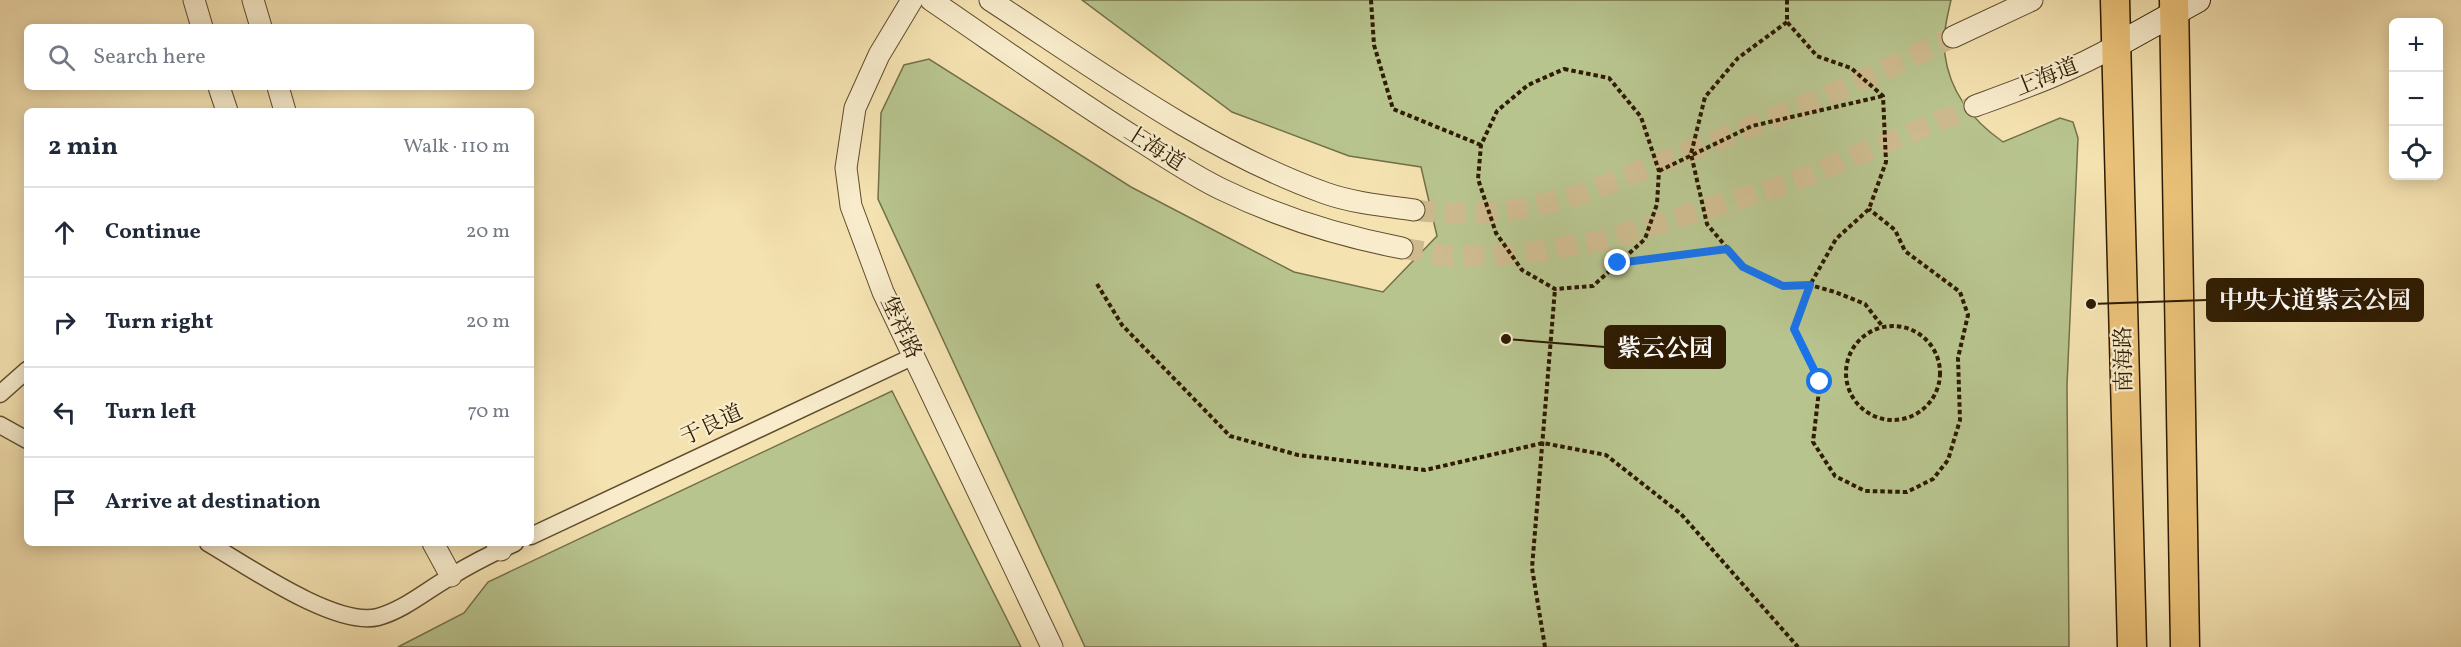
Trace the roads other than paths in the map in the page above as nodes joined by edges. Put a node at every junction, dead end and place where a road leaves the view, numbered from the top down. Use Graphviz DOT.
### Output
graph roads {
  1 [pos="194,0"];
  2 [pos="253,0"];
  3 [pos="912,0"];
  4 [pos="931,0"];
  5 [pos="990,0"];
  6 [pos="2032,0"];
  7 [pos="2115,0"];
  8 [pos="2182,4"];
  9 [pos="201,24"];
  10 [pos="260,24"];
  11 [pos="1953,37"];
  12 [pos="2117,45"];
  13 [pos="220,90"];
  14 [pos="279,90"];
  15 [pos="1975,106"];
  16 [pos="225,108"];
  17 [pos="284,108"];
  18 [pos="1414,210"];
  19 [pos="1402,249"];
  20 [pos="912,357"];
  21 [pos="24,373"];
  22 [pos="0,394"];
  23 [pos="0,425"];
  24 [pos="24,438"];
  25 [pos="534,535"];
  26 [pos="213,546"];
  27 [pos="435,546"];
  28 [pos="503,546"];
  29 [pos="451,576"];
  30 [pos="1052,647"];
  31 [pos="2132,647"];
  32 [pos="2185,647"];
  1 -- 9 [label="street"];
  2 -- 10 [label="street"];
  3 -- 20 [label="street, 堡祥路"];
  4 -- 19 [label="street, 上海道"];
  5 -- 18 [label="street, 上海道"];
  6 -- 11 [label="street"];
  7 -- 12 [label="highway, 南海路"];
  8 -- 12 [label="main road"];
  8 -- 32 [label="highway"];
  12 -- 15 [label="street, 上海道"];
  12 -- 31 [label="highway, 南海路"];
  13 -- 16 [label="street"];
  14 -- 17 [label="street"];
  20 -- 25 [label="street, 于良道"];
  20 -- 30 [label="street, 堡祥路"];
  21 -- 22 [label="street"];
  23 -- 24 [label="street"];
  26 -- 29 [label="street"];
  27 -- 29 [label="street"];
  28 -- 29 [label="street"];
}
